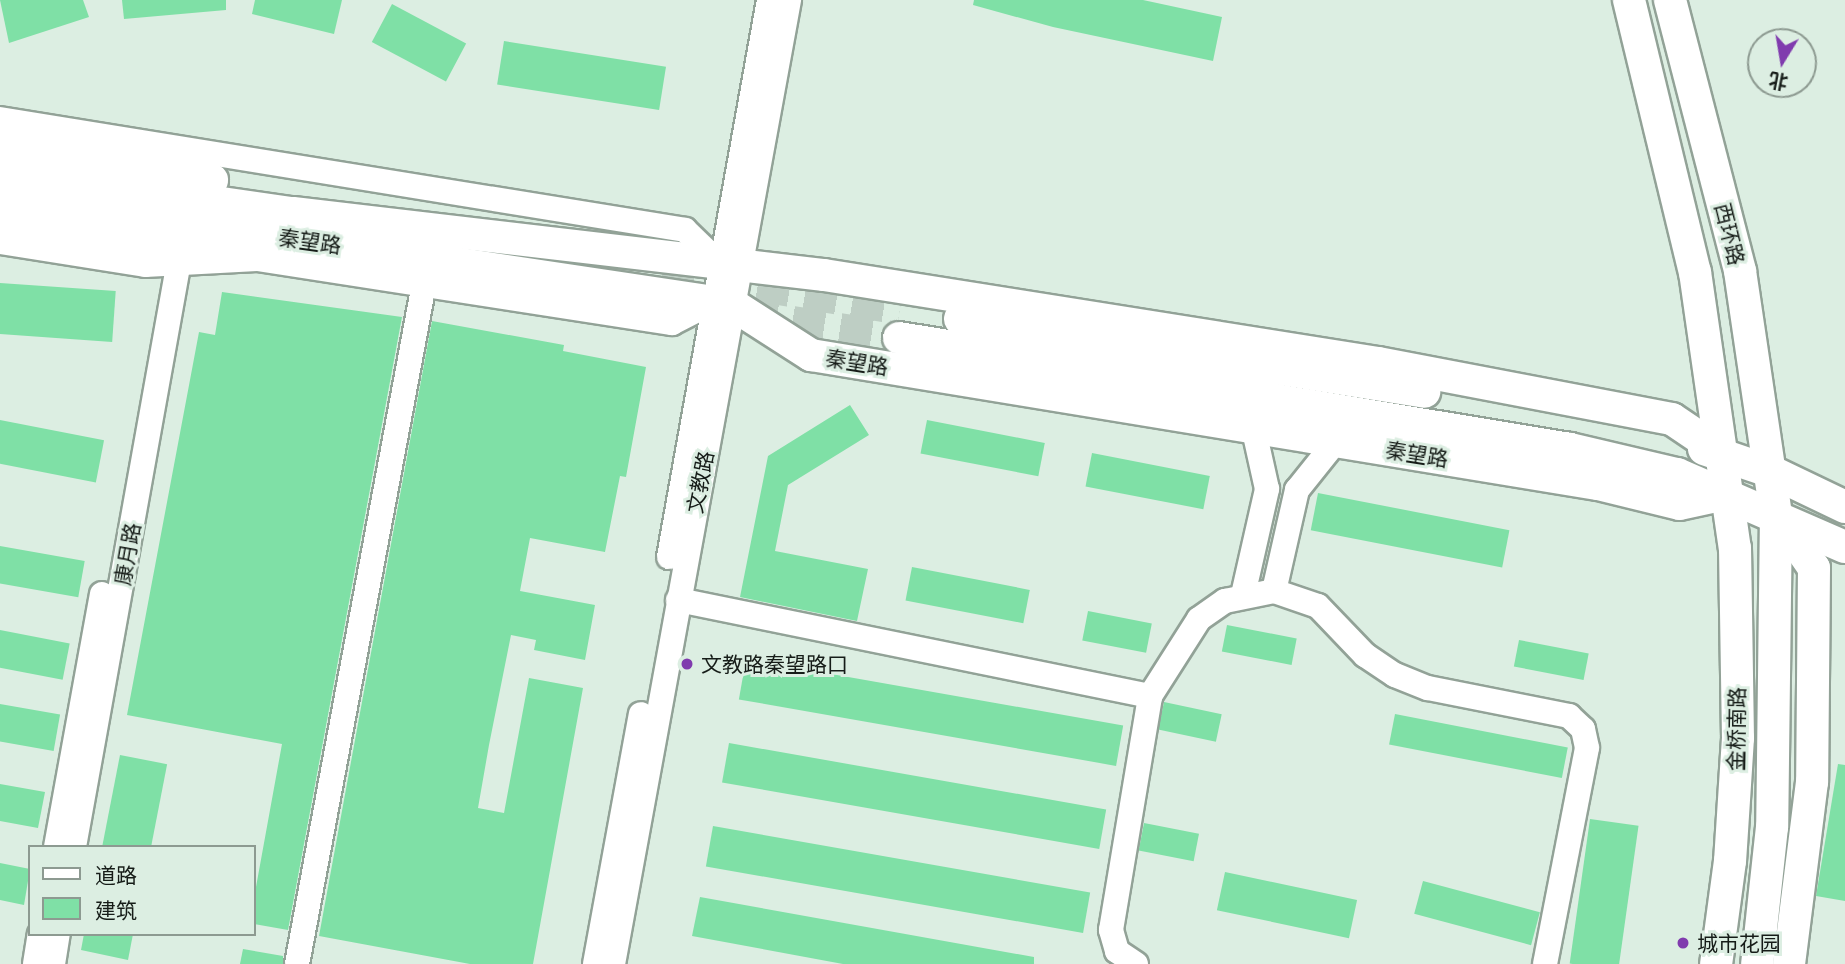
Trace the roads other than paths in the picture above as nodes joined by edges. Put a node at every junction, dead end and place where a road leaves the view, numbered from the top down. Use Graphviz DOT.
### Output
graph roads {
  1 [pos="769,0"];
  2 [pos="789,0"];
  3 [pos="1629,0"];
  4 [pos="1670,0"];
  5 [pos="0,119"];
  6 [pos="0,145"];
  7 [pos="0,171"];
  8 [pos="0,195"];
  9 [pos="0,222"];
  10 [pos="523,237"];
  11 [pos="0,242"];
  12 [pos="350,247"];
  13 [pos="171,262"];
  14 [pos="730,265"];
  15 [pos="424,285"];
  16 [pos="724,303"];
  17 [pos="1253,426"];
  18 [pos="1337,440"];
  19 [pos="1721,452"];
  20 [pos="1772,472"];
  21 [pos="1725,494"];
  22 [pos="1845,507"];
  23 [pos="1776,514"];
  24 [pos="1845,547"];
  25 [pos="1274,591"];
  26 [pos="1243,595"];
  27 [pos="678,600"];
  28 [pos="1150,696"];
  29 [pos="56,845"];
  30 [pos="74,845"];
  31 [pos="40,936"];
  32 [pos="58,936"];
  33 [pos="35,964"];
  34 [pos="53,964"];
  35 [pos="297,964"];
  36 [pos="596,964"];
  37 [pos="613,964"];
  38 [pos="1136,964"];
  39 [pos="1545,964"];
  40 [pos="1695,964"];
  41 [pos="1716,964"];
  42 [pos="1757,964"];
  43 [pos="1789,964"];
  1 -- 14 [label="street, 文教路"];
  2 -- 14 [label="street, 文教路"];
  3 -- 19 [label="main road, 西环路"];
  4 -- 20 [label="main road, 西环路"];
  5 -- 14 [label="street"];
  6 -- 10 [label="main road"];
  7 -- 10 [label="main road, 秦望路"];
  8 -- 12 [label="main road, 秦望路"];
  9 -- 12 [label="main road"];
  10 -- 14 [label="main road, 秦望路"];
  11 -- 13 [label="street"];
  12 -- 16 [label="main road, 秦望路"];
  13 -- 15 [label="street"];
  13 -- 29 [label="street, 康月路"];
  13 -- 30 [label="street, 康月路"];
  14 -- 16 [label="street, 文教路"];
  14 -- 19 [label="main road, 秦望路"];
  15 -- 16 [label="street"];
  15 -- 35 [label="street"];
  16 -- 17 [label="main road, 秦望路"];
  16 -- 27 [label="street, 文教路"];
  16 -- 36 [label="street, 文教路"];
  17 -- 18 [label="main road, 秦望路"];
  17 -- 26 [label="street"];
  18 -- 21 [label="main road, 秦望路"];
  18 -- 25 [label="street"];
  19 -- 20 [label="main road, 秦望路"];
  19 -- 21 [label="main road, 金桥南路"];
  19 -- 21 [label="main road, 秦望路"];
  20 -- 22 [label="main road, 秦望路"];
  20 -- 23 [label="main road, 金桥南路"];
  21 -- 23 [label="main road, 秦望路"];
  21 -- 40 [label="main road, 金桥南路"];
  21 -- 41 [label="main road, 金桥南路"];
  23 -- 24 [label="main road, 秦望路"];
  23 -- 42 [label="main road, 金桥南路"];
  23 -- 43 [label="main road, 金桥南路"];
  25 -- 26 [label="street"];
  25 -- 39 [label="street"];
  26 -- 28 [label="street"];
  27 -- 28 [label="street"];
  27 -- 37 [label="street, 文教路"];
  28 -- 38 [label="street"];
  31 -- 33 [label="street"];
  32 -- 34 [label="street"];
}
